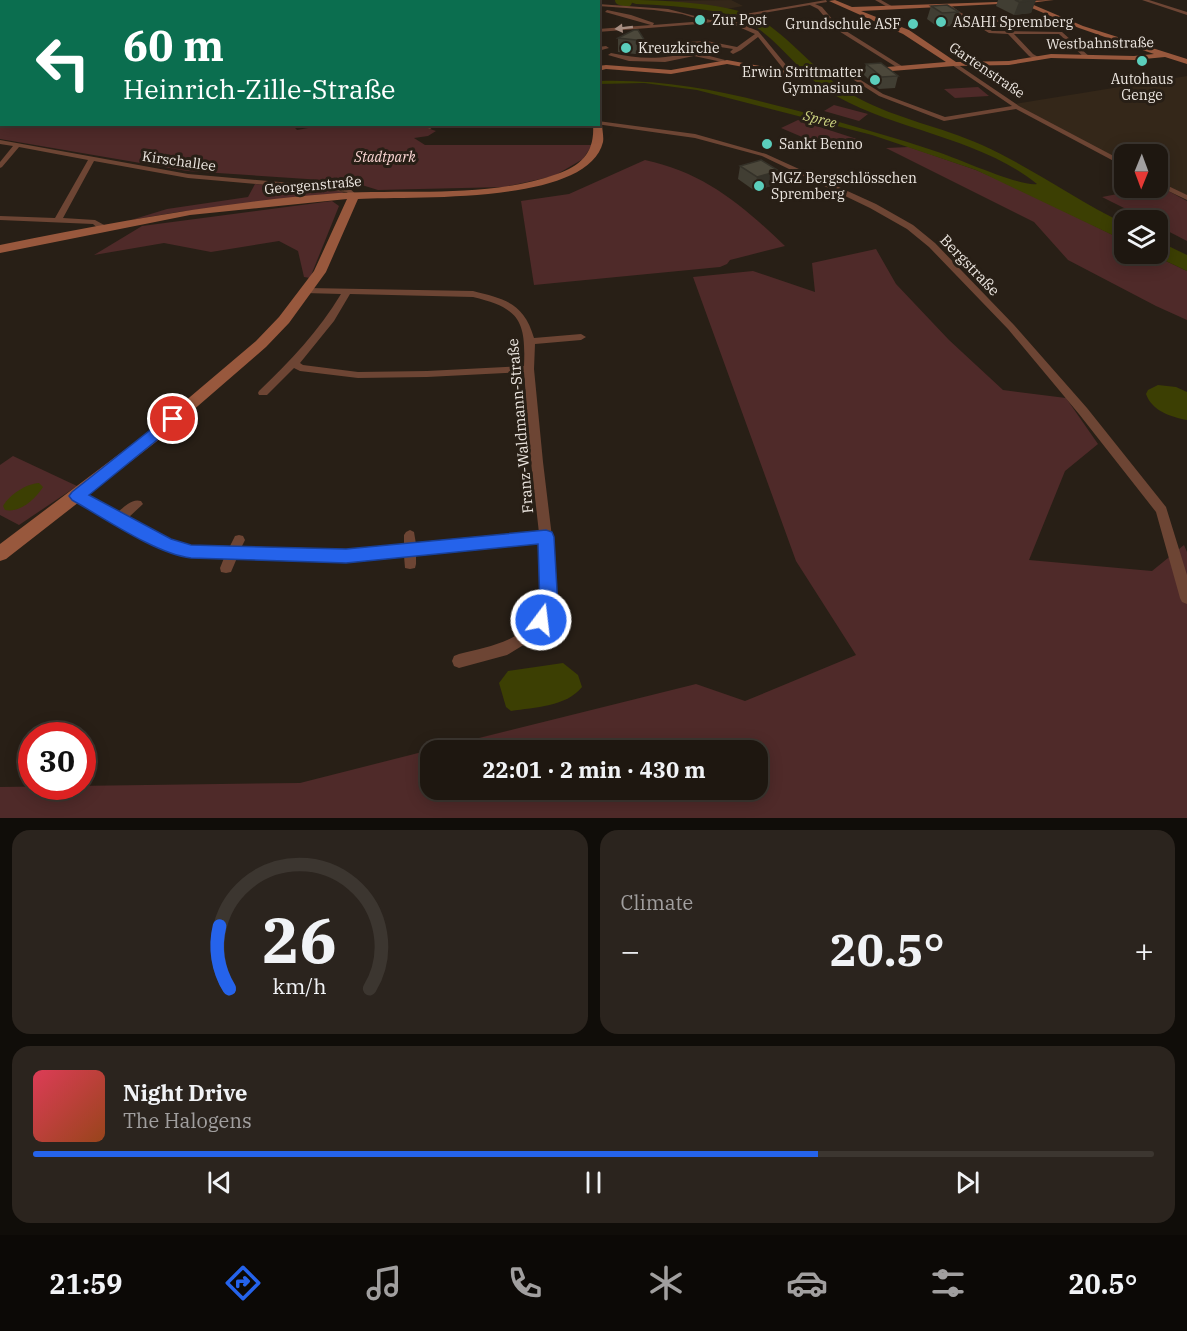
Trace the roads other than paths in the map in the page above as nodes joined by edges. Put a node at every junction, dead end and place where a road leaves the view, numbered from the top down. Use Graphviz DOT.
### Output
graph roads {
  1 [pos="828,0"];
  2 [pos="877,0"];
  3 [pos="1051,0"];
  4 [pos="1144,0"];
  5 [pos="1017,1"];
  6 [pos="1152,1"];
  7 [pos="810,4"];
  8 [pos="600,5"];
  9 [pos="947,5"];
  10 [pos="645,8"];
  11 [pos="893,8"];
  12 [pos="852,9"];
  13 [pos="600,11"];
  14 [pos="613,11"];
  15 [pos="1187,14"];
  16 [pos="724,19"];
  17 [pos="972,20"];
  18 [pos="711,21"];
  19 [pos="1018,21"];
  20 [pos="655,26"];
  21 [pos="670,26"];
  22 [pos="600,31"];
  23 [pos="1009,33"];
  24 [pos="758,35"];
  25 [pos="677,38"];
  26 [pos="651,46"];
  27 [pos="739,49"];
  28 [pos="1164,55"];
  29 [pos="1087,57"];
  30 [pos="1037,58"];
  31 [pos="605,61"];
  32 [pos="723,61"];
  33 [pos="1187,62"];
  34 [pos="954,64"];
  35 [pos="903,69"];
  36 [pos="846,73"];
  37 [pos="787,74"];
  38 [pos="1017,107"];
  39 [pos="600,124"];
  40 [pos="426,126"];
  41 [pos="598,126"];
  42 [pos="430,127"];
  43 [pos="0,142"];
  44 [pos="17,146"];
  45 [pos="1114,159"];
  46 [pos="91,160"];
  47 [pos="0,166"];
  48 [pos="1168,188"];
  49 [pos="354,196"];
  50 [pos="1187,198"];
  51 [pos="0,218"];
  52 [pos="58,220"];
  53 [pos="103,228"];
  54 [pos="0,249"];
  55 [pos="308,291"];
  56 [pos="346,292"];
  57 [pos="581,337"];
  58 [pos="530,341"];
  59 [pos="297,366"];
  60 [pos="529,369"];
  61 [pos="263,393"];
  62 [pos="77,496"];
  63 [pos="137,504"];
  64 [pos="119,519"];
  65 [pos="410,535"];
  66 [pos="546,537"];
  67 [pos="239,540"];
  68 [pos="411,551"];
  69 [pos="233,552"];
  70 [pos="0,554"];
  71 [pos="410,564"];
  72 [pos="226,568"];
  73 [pos="1187,598"];
  74 [pos="459,661"];
  1 -- 7 [label="street"];
  1 -- 12 [label="street, Gartenstraße"];
  2 -- 11 [label="street"];
  3 -- 5 [label="street"];
  4 -- 6 [label="street"];
  5 -- 9 [label="street"];
  5 -- 28 [label="street"];
  6 -- 15 [label="street"];
  7 -- 16 [label="street"];
  7 -- 35 [label="street"];
  8 -- 10 [label="street"];
  9 -- 11 [label="street"];
  9 -- 17 [label="street"];
  10 -- 14 [label="street"];
  10 -- 18 [label="street"];
  11 -- 12 [label="street"];
  12 -- 34 [label="street, Gartenstraße"];
  13 -- 14 [label="street"];
  14 -- 20 [label="street"];
  16 -- 18 [label="street"];
  16 -- 24 [label="street"];
  17 -- 19 [label="street"];
  17 -- 23 [label="street"];
  18 -- 21 [label="street"];
  20 -- 21 [label="street"];
  20 -- 22 [label="street, one-way"];
  21 -- 25 [label="street"];
  23 -- 29 [label="street"];
  23 -- 30 [label="street"];
  24 -- 27 [label="street"];
  24 -- 37 [label="street"];
  25 -- 26 [label="street"];
  25 -- 27 [label="street"];
  27 -- 32 [label="street"];
  28 -- 29 [label="street, Westbahnstraße"];
  28 -- 33 [label="street"];
  29 -- 30 [label="street, Westbahnstraße"];
  30 -- 34 [label="street, Westbahnstraße"];
  31 -- 32 [label="street"];
  31 -- 32 [label="street"];
  32 -- 37 [label="street, Westbahnstraße"];
  34 -- 35 [label="street, Westbahnstraße"];
  34 -- 38 [label="street, Gartenstraße"];
  35 -- 36 [label="street, Westbahnstraße"];
  36 -- 37 [label="street, Westbahnstraße"];
  36 -- 38 [label="street"];
  38 -- 45 [label="street, Gartenstraße"];
  39 -- 73 [label="street, Bergstraße"];
  40 -- 42 [label="street"];
  41 -- 49 [label="street, Georgenstraße"];
  43 -- 44 [label="street, Kirschallee"];
  44 -- 46 [label="street, Kirschallee"];
  44 -- 47 [label="street"];
  46 -- 49 [label="street, Kirschallee"];
  46 -- 52 [label="street"];
  48 -- 50 [label="street"];
  49 -- 53 [label="street, Georgenstraße"];
  49 -- 55 [label="street"];
  51 -- 52 [label="street"];
  52 -- 53 [label="street"];
  53 -- 54 [label="street, Georgenstraße"];
  55 -- 56 [label="street, Franz-Waldmann-Straße"];
  55 -- 62 [label="street"];
  56 -- 58 [label="street, Franz-Waldmann-Straße"];
  56 -- 59 [label="street"];
  57 -- 58 [label="street"];
  58 -- 60 [label="street, Franz-Waldmann-Straße"];
  59 -- 60 [label="street"];
  59 -- 61 [label="street"];
  60 -- 66 [label="street, Franz-Waldmann-Straße"];
  62 -- 64 [label="street"];
  62 -- 70 [label="street"];
  63 -- 64 [label="street"];
  64 -- 69 [label="street"];
  65 -- 68 [label="street"];
  66 -- 68 [label="street"];
  66 -- 74 [label="street, Franz-Waldmann-Straße"];
  67 -- 69 [label="street"];
  68 -- 69 [label="street"];
  68 -- 71 [label="street"];
  69 -- 72 [label="street"];
}
